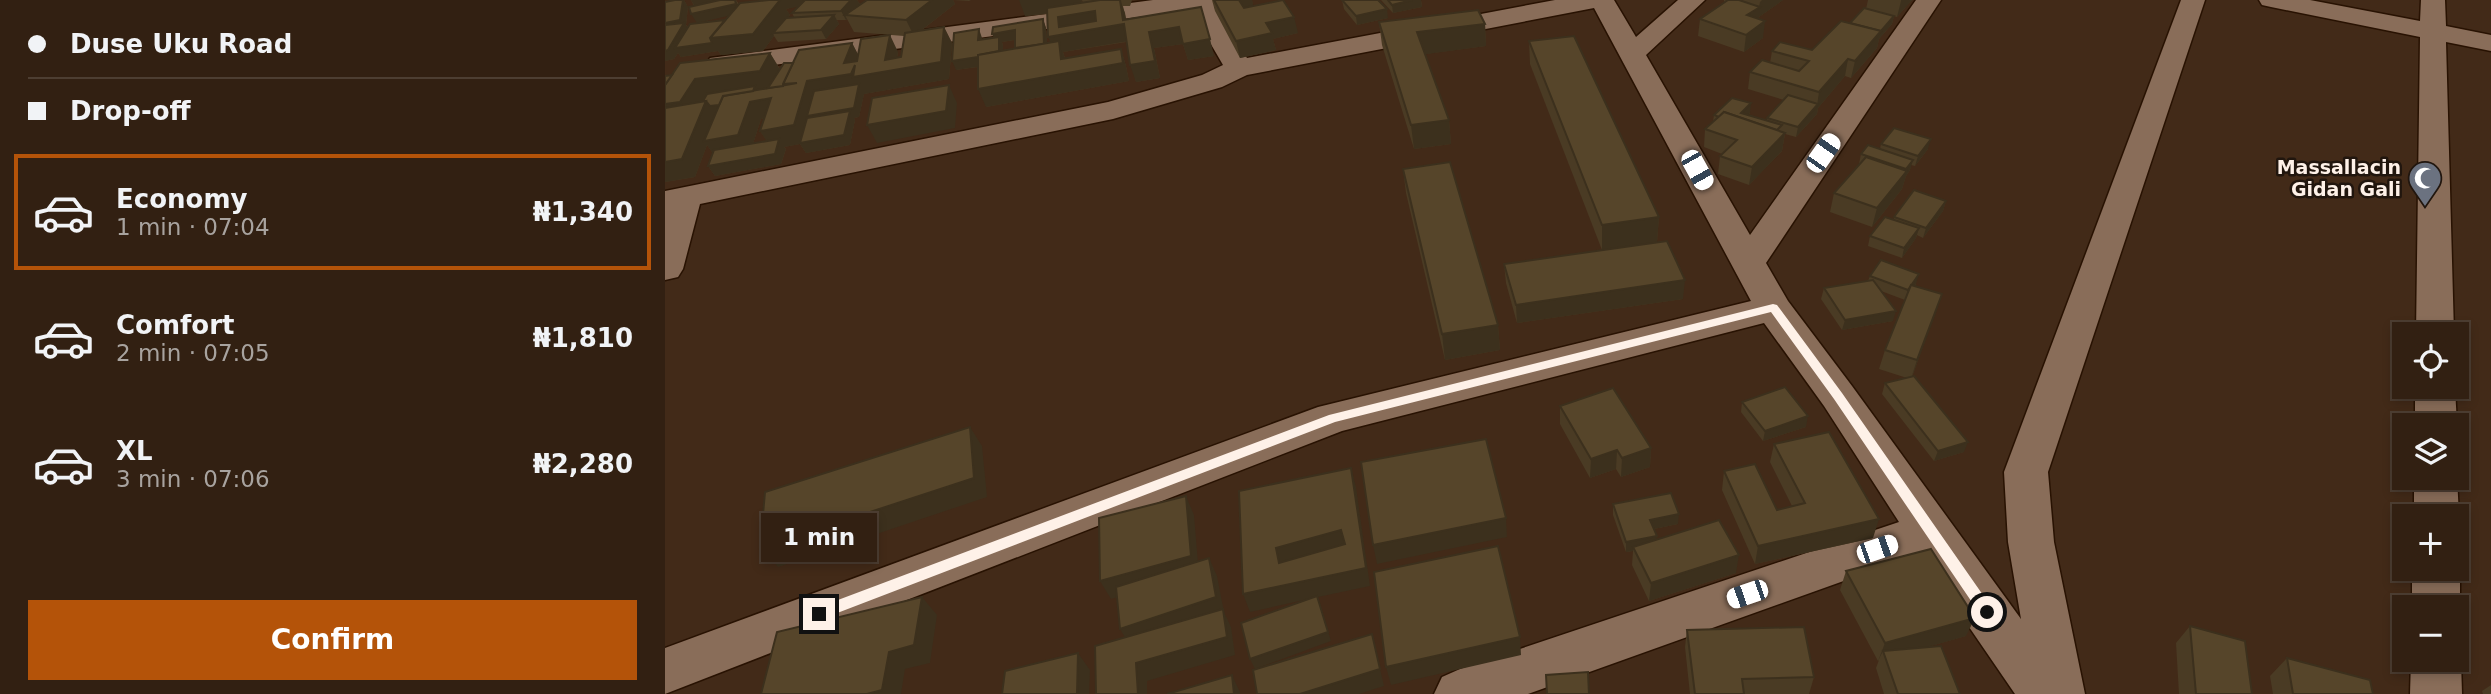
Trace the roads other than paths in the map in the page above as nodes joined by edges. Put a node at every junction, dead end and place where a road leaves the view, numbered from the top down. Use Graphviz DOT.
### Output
graph roads {
  1 [pos="1594,0"];
  2 [pos="1602,0"];
  3 [pos="1693,0"];
  4 [pos="1929,0"];
  5 [pos="2193,0"];
  6 [pos="2270,0"];
  7 [pos="2433,0"];
  8 [pos="1205,1"];
  9 [pos="2434,32"];
  10 [pos="2491,43"];
  11 [pos="1632,54"];
  12 [pos="689,68"];
  13 [pos="1239,68"];
  14 [pos="675,199"];
  15 [pos="1748,263"];
  16 [pos="665,269"];
  17 [pos="1773,308"];
  18 [pos="2435,322"];
  19 [pos="1929,531"];
  20 [pos="665,672"];
  21 [pos="2436,672"];
  22 [pos="1460,694"];
  23 [pos="2045,694"];
  24 [pos="2059,694"];
  25 [pos="2436,694"];
  1 -- 13 [label="street"];
  2 -- 11 [label="street"];
  3 -- 11 [label="street"];
  4 -- 15 [label="street"];
  5 -- 24 [label="street"];
  6 -- 9 [label="street"];
  7 -- 9 [label="street"];
  8 -- 12 [label="street"];
  8 -- 13 [label="street"];
  9 -- 10 [label="street"];
  9 -- 18 [label="street"];
  11 -- 15 [label="street"];
  13 -- 14 [label="street"];
  14 -- 16 [label="street"];
  15 -- 17 [label="street"];
  17 -- 19 [label="street"];
  17 -- 20 [label="street"];
  19 -- 22 [label="street"];
  19 -- 23 [label="street"];
  21 -- 25 [label="street"];
}
